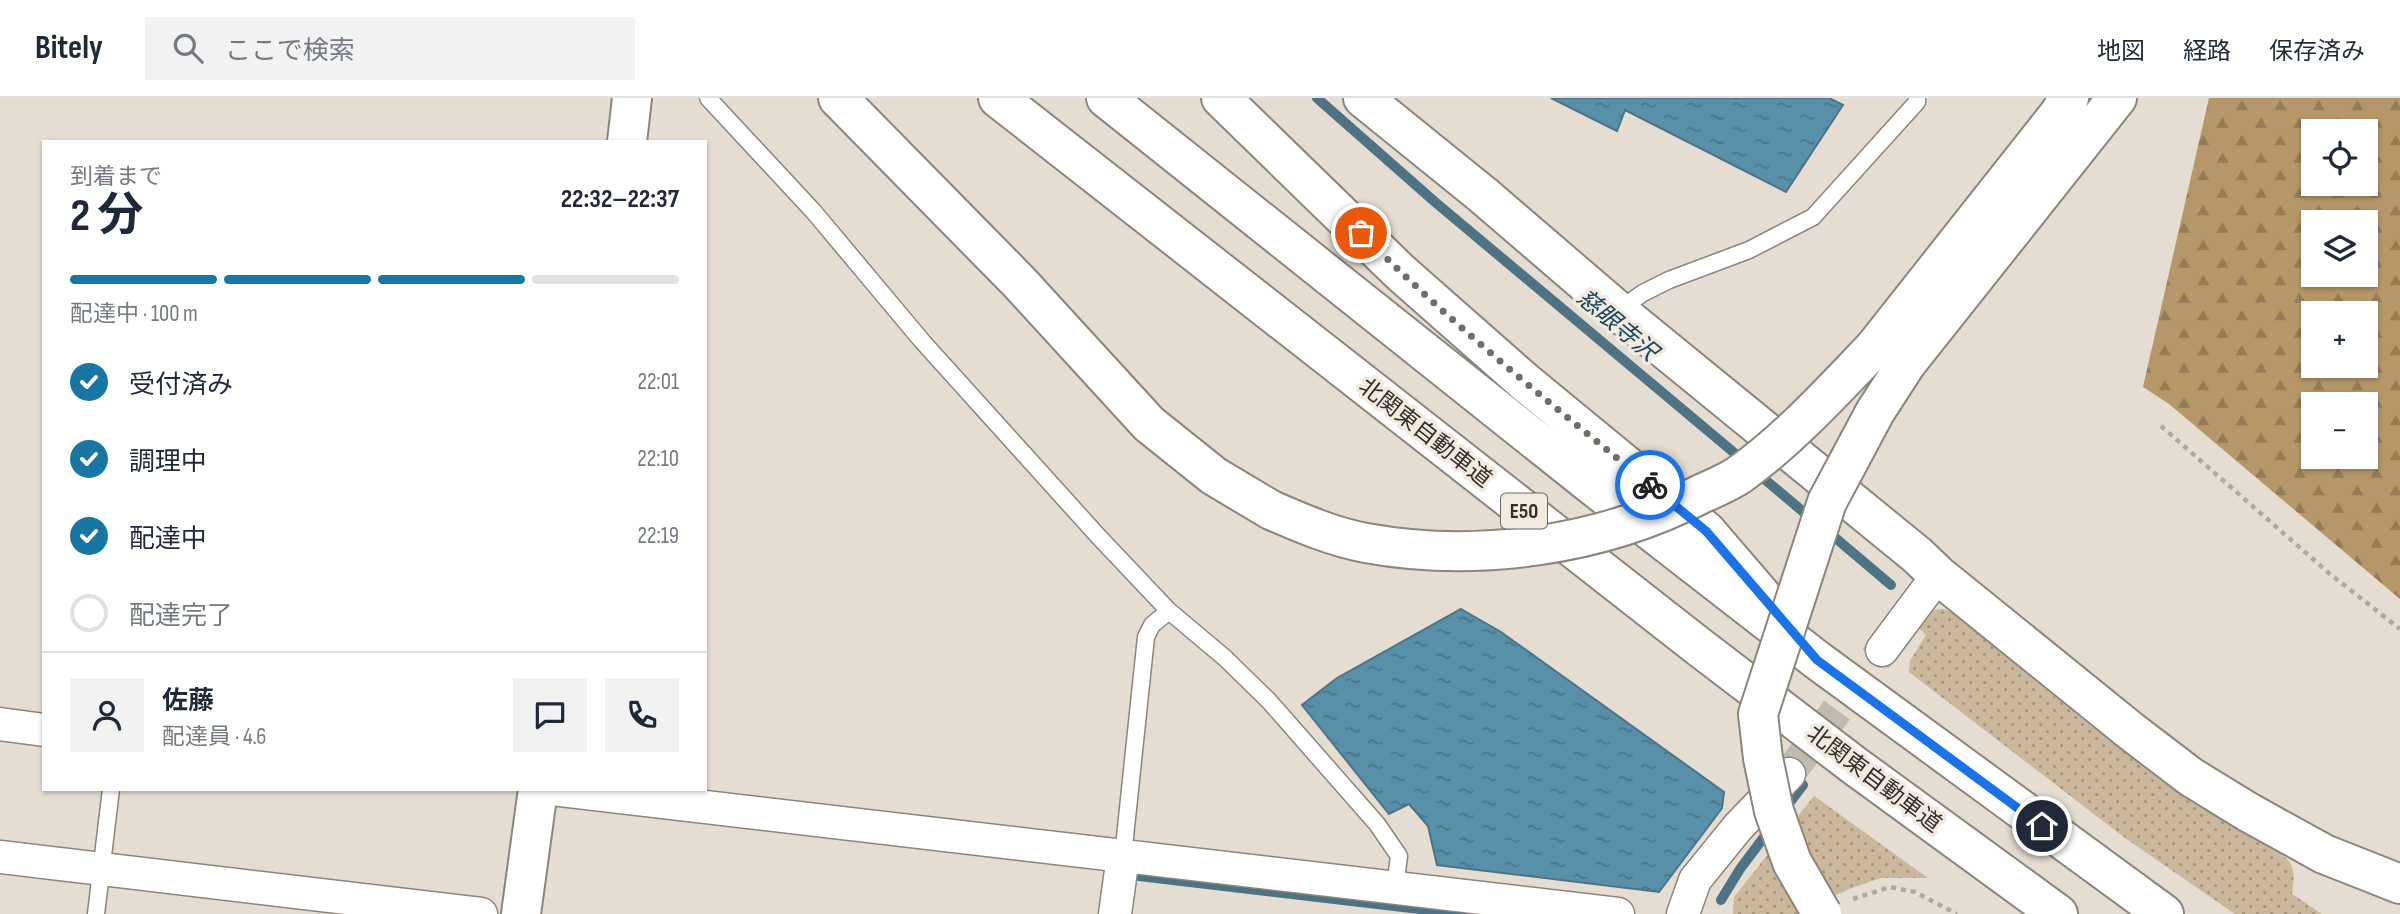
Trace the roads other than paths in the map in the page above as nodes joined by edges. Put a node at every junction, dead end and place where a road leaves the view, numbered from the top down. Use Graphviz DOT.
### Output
graph roads {
  1 [pos="632,98"];
  2 [pos="708,98"];
  3 [pos="838,98"];
  4 [pos="998,98"];
  5 [pos="1106,98"];
  6 [pos="1221,98"];
  7 [pos="1363,98"];
  8 [pos="1917,98"];
  9 [pos="2069,98"];
  10 [pos="2118,98"];
  11 [pos="627,140"];
  12 [pos="1618,311"];
  13 [pos="1890,356"];
  14 [pos="1938,575"];
  15 [pos="1169,611"];
  16 [pos="1882,650"];
  17 [pos="1817,660"];
  18 [pos="0,724"];
  19 [pos="42,730"];
  20 [pos="1789,775"];
  21 [pos="111,791"];
  22 [pos="538,791"];
  23 [pos="569,791"];
  24 [pos="1123,856"];
  25 [pos="0,857"];
  26 [pos="101,870"];
  27 [pos="2400,884"];
  28 [pos="1395,887"];
  29 [pos="1833,908"];
  30 [pos="96,914"];
  31 [pos="481,914"];
  32 [pos="521,914"];
  33 [pos="1115,914"];
  34 [pos="1618,914"];
  35 [pos="1683,914"];
  36 [pos="2058,914"];
  37 [pos="2164,914"];
  1 -- 11 [label="main road"];
  2 -- 15 [label="lane"];
  3 -- 13 [label="main road, bridge"];
  4 -- 36 [label="main road, 北関東自動車道 / E50"];
  5 -- 17 [label="main road"];
  6 -- 17 [label="main road"];
  7 -- 12 [label="main road"];
  8 -- 12 [label="lane"];
  9 -- 13 [label="main road"];
  10 -- 13 [label="main road"];
  12 -- 14 [label="main road"];
  13 -- 29 [label="main road, bridge"];
  14 -- 16 [label="street"];
  14 -- 27 [label="main road"];
  15 -- 24 [label="lane"];
  15 -- 28 [label="lane"];
  17 -- 37 [label="main road"];
  18 -- 19 [label="street"];
  20 -- 35 [label="street"];
  21 -- 26 [label="lane"];
  22 -- 32 [label="main road"];
  23 -- 24 [label="street"];
  24 -- 28 [label="street"];
  24 -- 33 [label="street"];
  25 -- 26 [label="street"];
  26 -- 30 [label="lane"];
  26 -- 31 [label="street"];
  28 -- 34 [label="street"];
}
